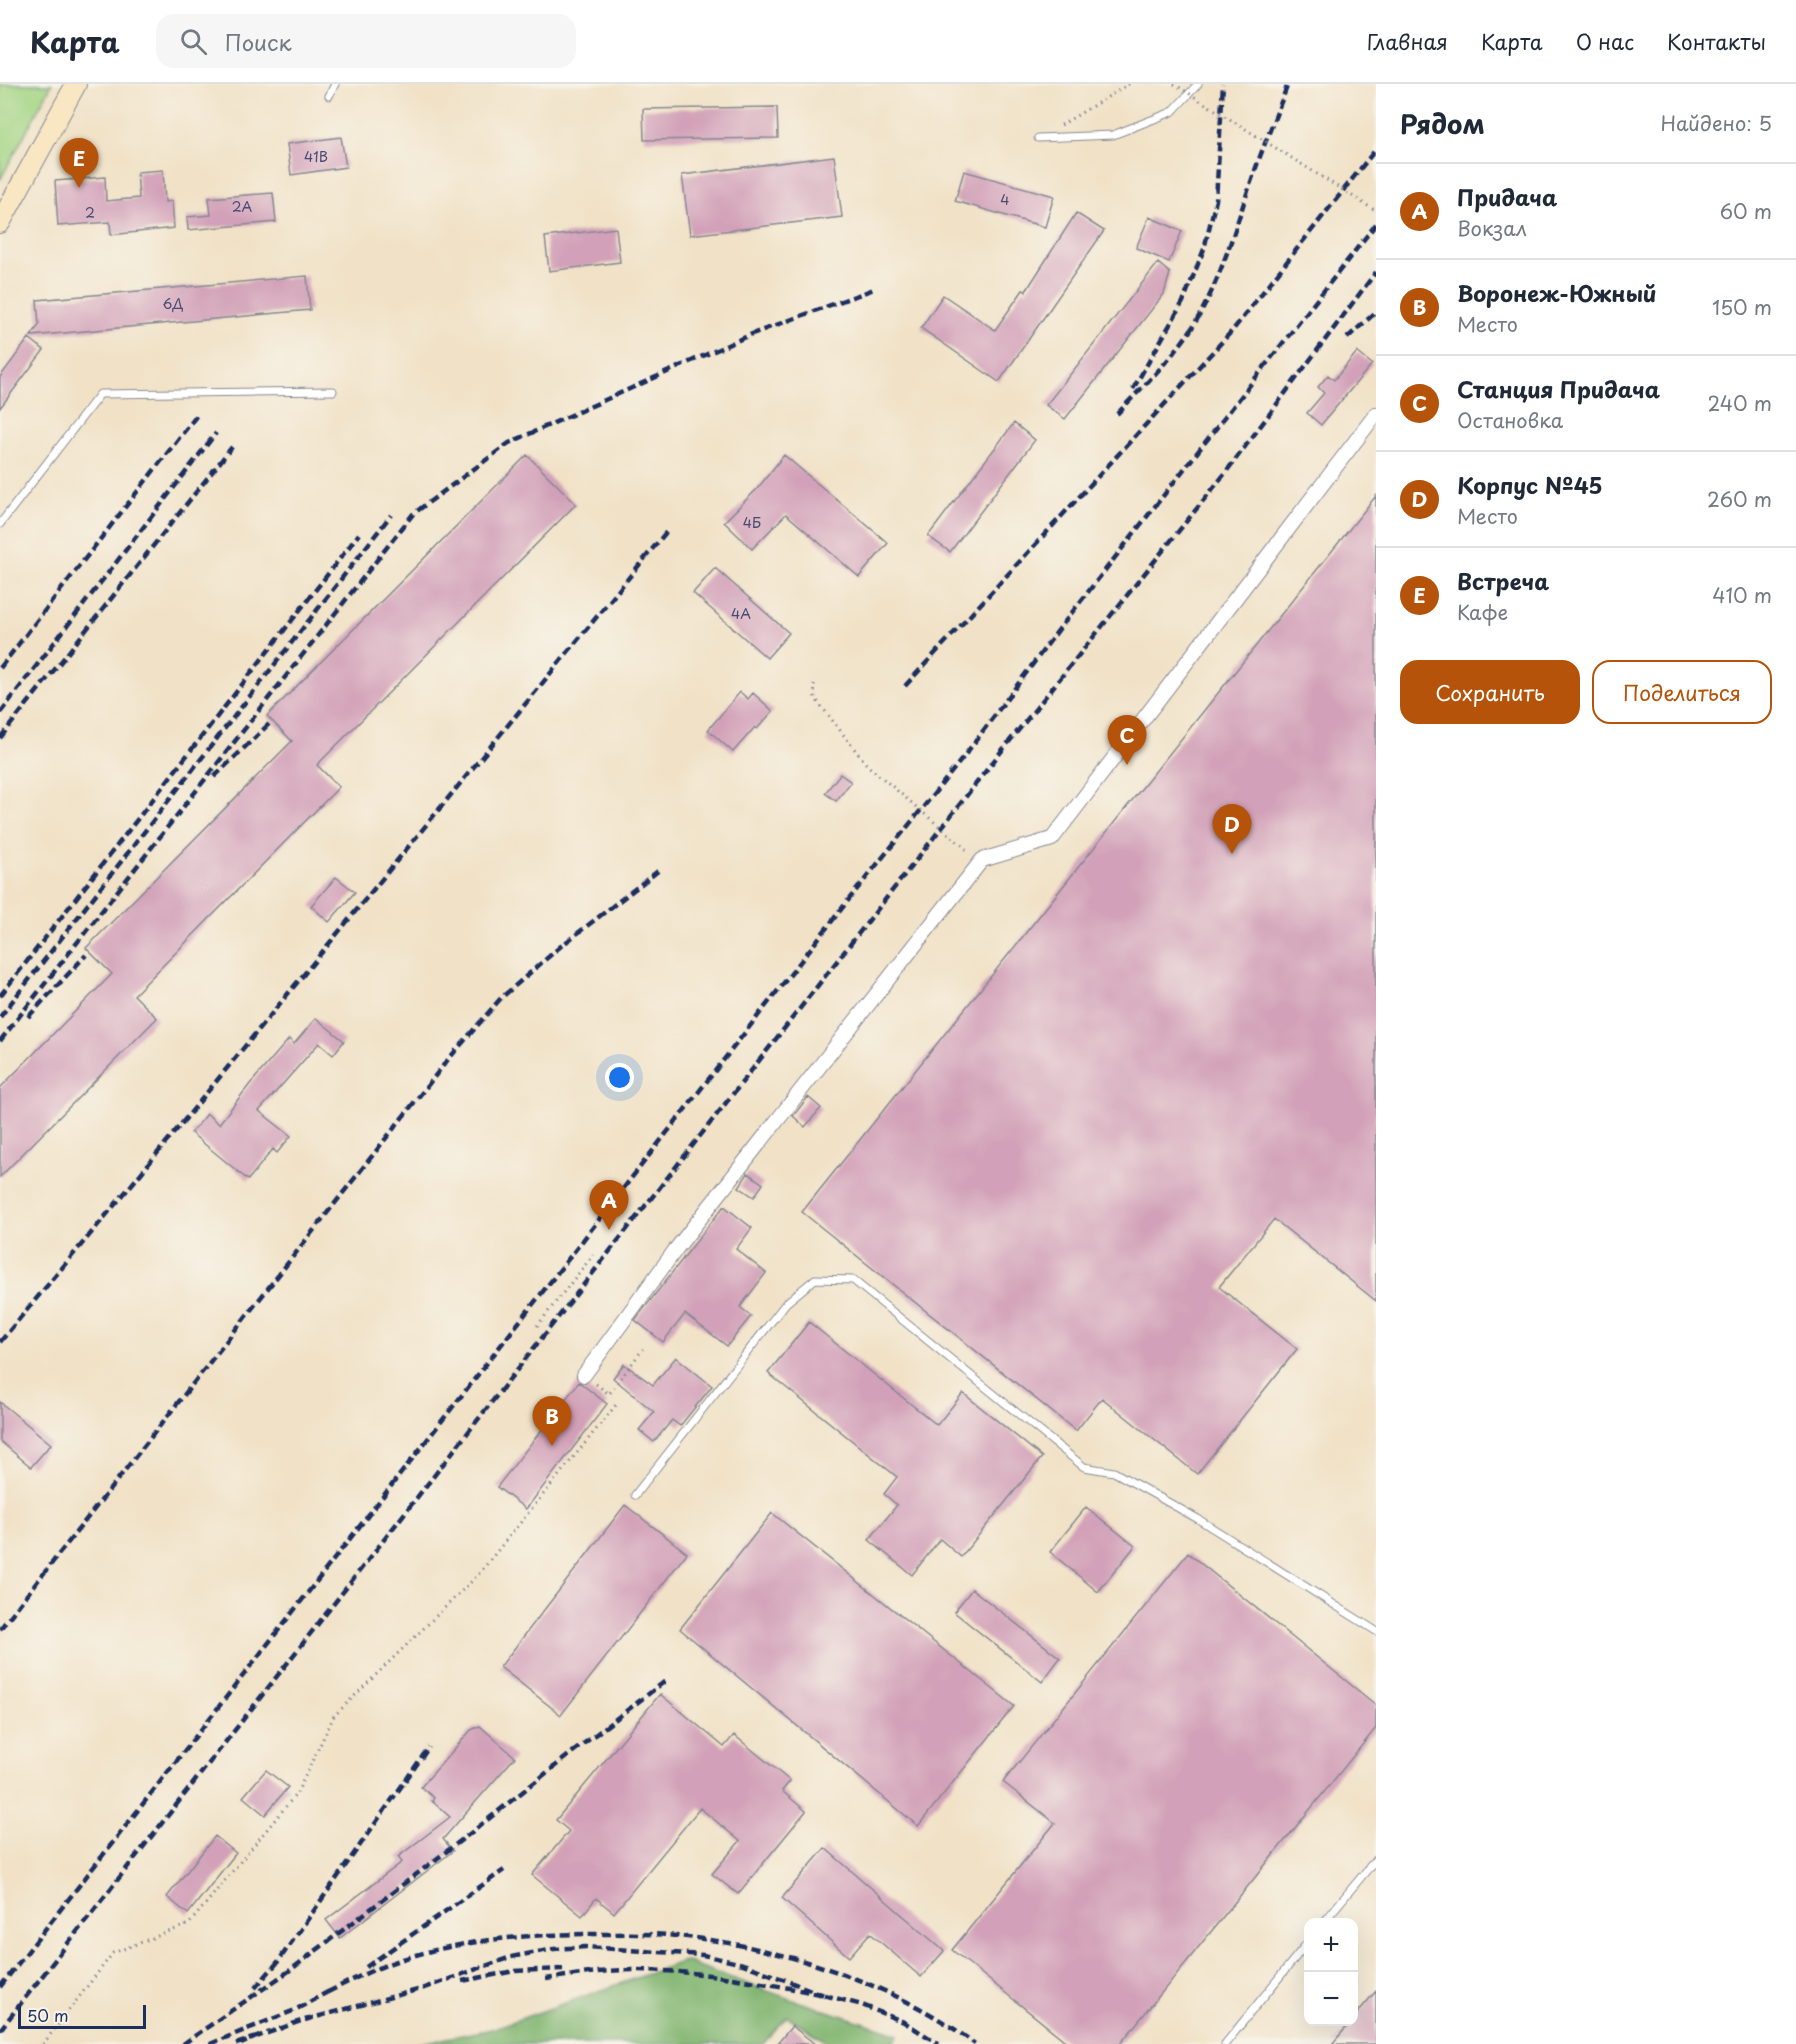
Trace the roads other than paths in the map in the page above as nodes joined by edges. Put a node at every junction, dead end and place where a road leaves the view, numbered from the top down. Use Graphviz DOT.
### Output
graph roads {
  1 [pos="76,84"];
  2 [pos="335,84"];
  3 [pos="1198,84"];
  4 [pos="329,96"];
  5 [pos="1038,138"];
  6 [pos="0,223"];
  7 [pos="333,391"];
  8 [pos="1376,414"];
  9 [pos="0,524"];
  10 [pos="585,1375"];
  11 [pos="635,1495"];
  12 [pos="1376,1630"];
  13 [pos="1376,1859"];
  14 [pos="1328,1918"];
  15 [pos="1304,1947"];
  16 [pos="1225,2044"];
  1 -- 6 [label="main road"];
  2 -- 4 [label="lane"];
  3 -- 5 [label="lane"];
  7 -- 9 [label="lane"];
  8 -- 10 [label="street"];
  11 -- 12 [label="lane"];
  13 -- 14 [label="lane"];
  15 -- 16 [label="lane"];
}
